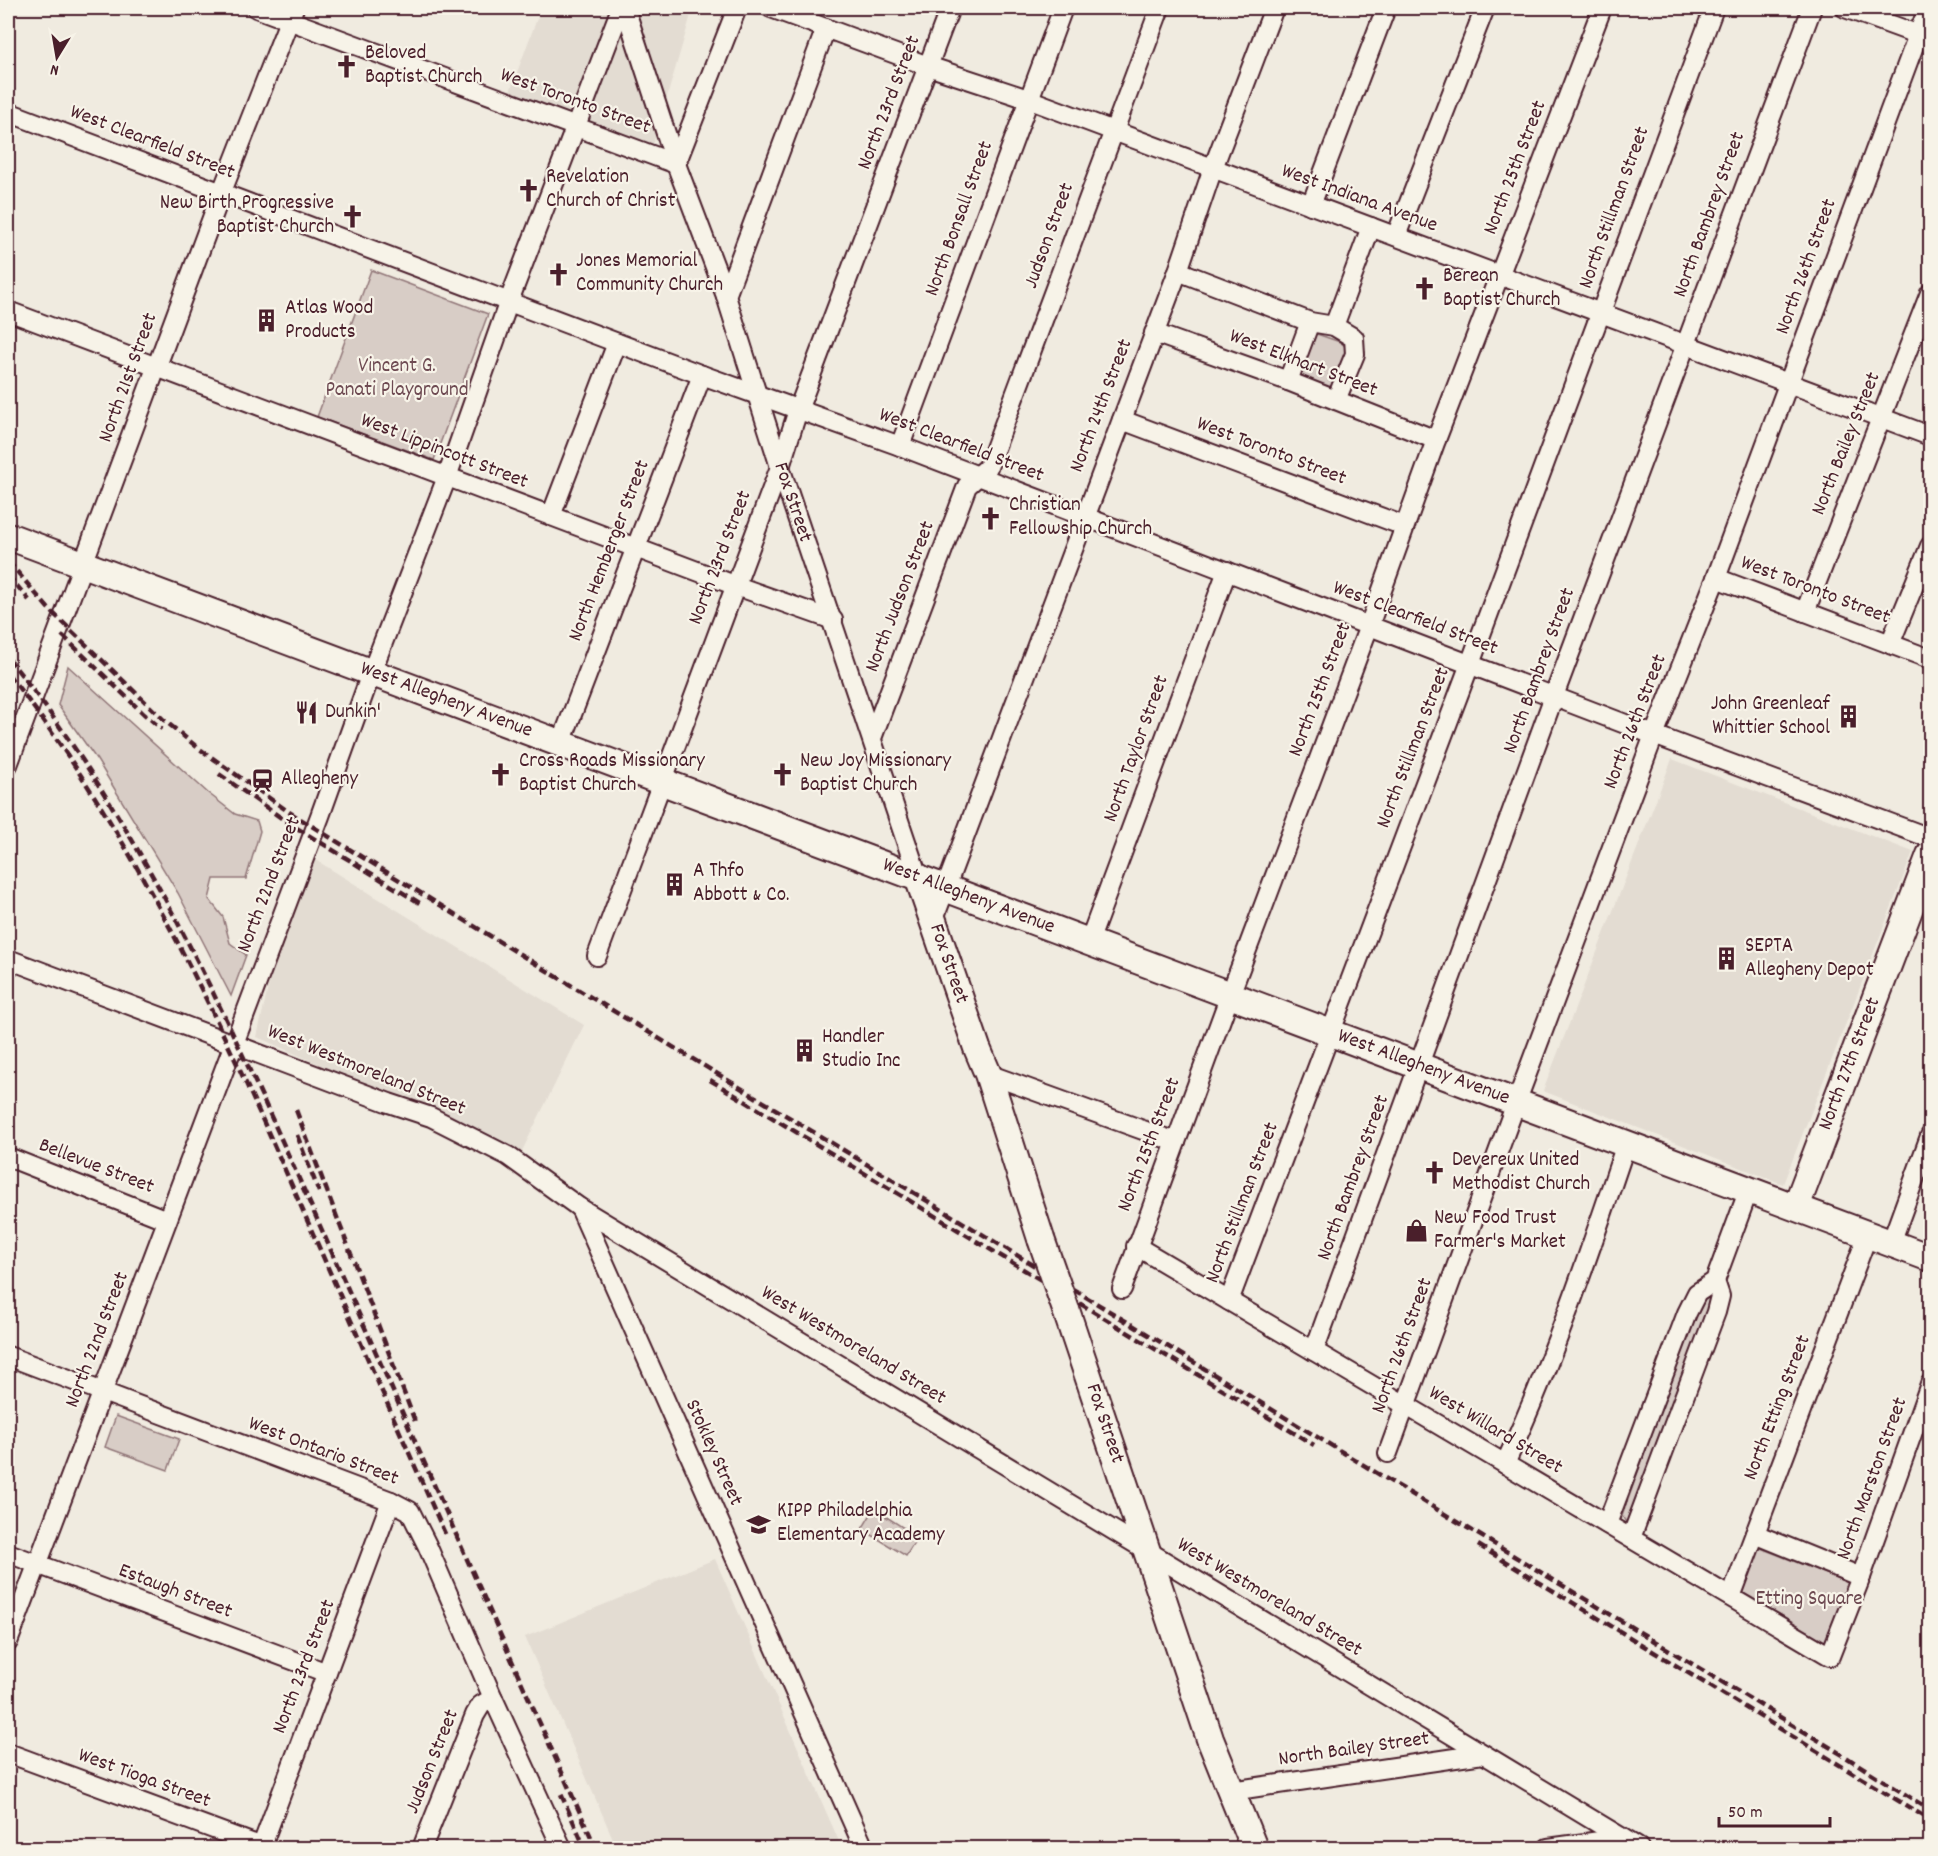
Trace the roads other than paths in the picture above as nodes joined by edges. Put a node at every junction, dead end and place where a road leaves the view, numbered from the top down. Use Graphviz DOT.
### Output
graph roads {
  1 [pos="256,8"];
  2 [pos="623,8"];
  3 [pos="737,8"];
  4 [pos="950,8"];
  5 [pos="1063,8"];
  6 [pos="1160,8"];
  7 [pos="1274,8"];
  8 [pos="1386,8"];
  9 [pos="1485,8"];
  10 [pos="1602,8"];
  11 [pos="1714,8"];
  12 [pos="1812,8"];
  13 [pos="1845,8"];
  14 [pos="1928,8"];
  15 [pos="780,9"];
  16 [pos="291,14"];
  17 [pos="826,28"];
  18 [pos="1924,37"];
  19 [pos="928,66"];
  20 [pos="1028,99"];
  21 [pos="8,112"];
  22 [pos="576,126"];
  23 [pos="1113,131"];
  24 [pos="676,164"];
  25 [pos="1213,168"];
  26 [pos="221,194"];
  27 [pos="1311,205"];
  28 [pos="1371,227"];
  29 [pos="1396,236"];
  30 [pos="1178,272"];
  31 [pos="1499,275"];
  32 [pos="1930,293"];
  33 [pos="726,296"];
  34 [pos="509,301"];
  35 [pos="8,311"];
  36 [pos="1600,312"];
  37 [pos="1310,322"];
  38 [pos="1334,326"];
  39 [pos="1154,333"];
  40 [pos="616,343"];
  41 [pos="1686,345"];
  42 [pos="157,367"];
  43 [pos="702,375"];
  44 [pos="1288,381"];
  45 [pos="1788,383"];
  46 [pos="757,395"];
  47 [pos="1336,400"];
  48 [pos="798,410"];
  49 [pos="1882,418"];
  50 [pos="1122,420"];
  51 [pos="1930,436"];
  52 [pos="1436,440"];
  53 [pos="900,446"];
  54 [pos="780,466"];
  55 [pos="978,476"];
  56 [pos="447,477"];
  57 [pos="551,516"];
  58 [pos="1084,517"];
  59 [pos="1404,526"];
  60 [pos="8,536"];
  61 [pos="1930,546"];
  62 [pos="634,548"];
  63 [pos="83,563"];
  64 [pos="1227,571"];
  65 [pos="1716,578"];
  66 [pos="734,585"];
  67 [pos="1805,612"];
  68 [pos="832,620"];
  69 [pos="1370,626"];
  70 [pos="1890,644"];
  71 [pos="1930,659"];
  72 [pos="1470,664"];
  73 [pos="372,672"];
  74 [pos="1554,696"];
  75 [pos="1654,735"];
  76 [pos="872,738"];
  77 [pos="561,743"];
  78 [pos="8,763"];
  79 [pos="662,780"];
  80 [pos="1930,838"];
  81 [pos="1930,855"];
  82 [pos="918,877"];
  83 [pos="945,887"];
  84 [pos="933,921"];
  85 [pos="1089,942"];
  86 [pos="597,956"];
  87 [pos="8,959"];
  88 [pos="1230,995"];
  89 [pos="1331,1033"];
  90 [pos="234,1043"];
  91 [pos="1418,1066"];
  92 [pos="988,1074"];
  93 [pos="1516,1103"];
  94 [pos="1930,1136"];
  95 [pos="1176,1142"];
  96 [pos="1626,1144"];
  97 [pos="8,1157"];
  98 [pos="1749,1189"];
  99 [pos="1796,1207"];
  100 [pos="580,1208"];
  101 [pos="167,1220"];
  102 [pos="1879,1238"];
  103 [pos="1136,1246"];
  104 [pos="1930,1258"];
  105 [pos="1715,1281"];
  106 [pos="1122,1289"];
  107 [pos="1229,1301"];
  108 [pos="1314,1351"];
  109 [pos="8,1356"];
  110 [pos="1930,1384"];
  111 [pos="103,1392"];
  112 [pos="1405,1405"];
  113 [pos="1388,1453"];
  114 [pos="1505,1464"];
  115 [pos="391,1501"];
  116 [pos="1607,1524"];
  117 [pos="1755,1534"];
  118 [pos="1630,1538"];
  119 [pos="1147,1551"];
  120 [pos="8,1553"];
  121 [pos="37,1564"];
  122 [pos="1862,1577"];
  123 [pos="1731,1597"];
  124 [pos="8,1642"];
  125 [pos="1830,1656"];
  126 [pos="327,1673"];
  127 [pos="493,1698"];
  128 [pos="8,1753"];
  129 [pos="1483,1754"];
  130 [pos="1231,1791"];
  131 [pos="1622,1838"];
  132 [pos="263,1848"];
  133 [pos="422,1848"];
  134 [pos="562,1848"];
  135 [pos="864,1848"];
  136 [pos="1254,1848"];
  137 [pos="1548,1848"];
  138 [pos="1639,1848"];
  1 -- 16 [label="street, West Toronto Street"];
  2 -- 22 [label="street, North 22nd Street"];
  2 -- 24 [label="street, Fox Street"];
  3 -- 24 [label="street"];
  4 -- 19 [label="street, North 23rd Street"];
  5 -- 20 [label="street, North Bonsall Street"];
  6 -- 23 [label="street, Judson Street"];
  7 -- 25 [label="street, North 24th Street"];
  8 -- 27 [label="street"];
  9 -- 29 [label="street"];
  10 -- 31 [label="street, North 25th Street"];
  11 -- 36 [label="street, North Stillman Street"];
  12 -- 41 [label="street, North Bambrey Street"];
  13 -- 18 [label="street"];
  14 -- 18 [label="street, North 26th Street"];
  15 -- 17 [label="street, West Indiana Avenue"];
  16 -- 22 [label="street, West Toronto Street"];
  16 -- 26 [label="street, North 21st Street"];
  17 -- 19 [label="street, West Indiana Avenue"];
  17 -- 33 [label="street"];
  18 -- 45 [label="street, North 26th Street"];
  19 -- 20 [label="street, West Indiana Avenue"];
  19 -- 48 [label="street, North 23rd Street"];
  20 -- 23 [label="street, West Indiana Avenue"];
  20 -- 53 [label="street, North Bonsall Street"];
  21 -- 26 [label="street, West Clearfield Street"];
  22 -- 24 [label="street, West Toronto Street"];
  22 -- 34 [label="street, North 22nd Street"];
  23 -- 25 [label="street, West Indiana Avenue"];
  23 -- 55 [label="street, Judson Street"];
  24 -- 33 [label="street, Fox Street"];
  25 -- 27 [label="street, West Indiana Avenue"];
  25 -- 30 [label="street, North 24th Street"];
  26 -- 34 [label="street, West Clearfield Street"];
  26 -- 42 [label="street, North 21st Street"];
  27 -- 28 [label="street, West Indiana Avenue"];
  28 -- 29 [label="street, West Indiana Avenue"];
  28 -- 38 [label="street"];
  29 -- 31 [label="street, West Indiana Avenue"];
  30 -- 37 [label="street"];
  30 -- 39 [label="street, North 24th Street"];
  31 -- 36 [label="street, West Indiana Avenue"];
  31 -- 52 [label="street, North 25th Street"];
  32 -- 49 [label="street, North Bailey Street"];
  33 -- 46 [label="street, Fox Street"];
  34 -- 40 [label="street, West Clearfield Street"];
  34 -- 56 [label="street, North 22nd Street"];
  35 -- 42 [label="street, West Lippincott Street"];
  36 -- 41 [label="street, West Indiana Avenue"];
  36 -- 72 [label="street, North Stillman Street"];
  37 -- 38 [label="street"];
  37 -- 44 [label="street"];
  38 -- 47 [label="street"];
  39 -- 44 [label="street, West Elkhart Street"];
  39 -- 50 [label="street, North 24th Street"];
  40 -- 43 [label="street, West Clearfield Street"];
  40 -- 57 [label="street"];
  41 -- 45 [label="street, West Indiana Avenue"];
  41 -- 74 [label="street, North Bambrey Street"];
  42 -- 56 [label="street, West Lippincott Street"];
  42 -- 63 [label="street, North 21st Street"];
  43 -- 46 [label="street, West Clearfield Street"];
  43 -- 62 [label="street, North Hemberger Street"];
  44 -- 47 [label="street, West Elkhart Street"];
  45 -- 49 [label="street, West Indiana Avenue"];
  45 -- 65 [label="street, North 26th Street"];
  46 -- 48 [label="street, West Clearfield Street"];
  46 -- 54 [label="street, Fox Street"];
  47 -- 52 [label="street, West Elkhart Street"];
  48 -- 53 [label="street, West Clearfield Street"];
  48 -- 54 [label="street, North 23rd Street"];
  49 -- 51 [label="street, West Indiana Avenue"];
  49 -- 67 [label="street, North Bailey Street"];
  50 -- 58 [label="street, North 24th Street"];
  50 -- 59 [label="street, West Toronto Street"];
  52 -- 59 [label="street, North 25th Street"];
  53 -- 55 [label="street, West Clearfield Street"];
  54 -- 66 [label="street, North 23rd Street"];
  54 -- 68 [label="street, Fox Street"];
  55 -- 58 [label="street, West Clearfield Street"];
  55 -- 76 [label="street, North Judson Street"];
  56 -- 57 [label="street, West Lippincott Street"];
  56 -- 73 [label="street, North 22nd Street"];
  57 -- 62 [label="street, West Lippincott Street"];
  58 -- 64 [label="street, West Clearfield Street"];
  58 -- 83 [label="street, North 24th Street"];
  59 -- 69 [label="street, North 25th Street"];
  60 -- 63 [label="main road, West Allegheny Avenue"];
  61 -- 70 [label="street"];
  62 -- 66 [label="street, West Lippincott Street"];
  62 -- 77 [label="street, North Hemberger Street"];
  63 -- 73 [label="main road, West Allegheny Avenue"];
  63 -- 78 [label="street, North 21st Street"];
  64 -- 69 [label="street, West Clearfield Street"];
  64 -- 85 [label="street, North Taylor Street"];
  65 -- 67 [label="street, West Toronto Street"];
  65 -- 75 [label="street, North 26th Street"];
  66 -- 68 [label="street, West Lippincott Street"];
  66 -- 79 [label="street, North 23rd Street"];
  67 -- 70 [label="street, West Toronto Street"];
  68 -- 76 [label="street, Fox Street"];
  69 -- 72 [label="street, West Clearfield Street"];
  69 -- 88 [label="street, North 25th Street"];
  70 -- 71 [label="street, West Toronto Street"];
  72 -- 74 [label="street, West Clearfield Street"];
  72 -- 89 [label="street, North Stillman Street"];
  73 -- 77 [label="main road, West Allegheny Avenue"];
  73 -- 90 [label="street, North 22nd Street"];
  74 -- 75 [label="street, West Clearfield Street"];
  74 -- 91 [label="street, North Bambrey Street"];
  75 -- 80 [label="street, West Clearfield Street"];
  75 -- 93 [label="street, North 26th Street"];
  76 -- 82 [label="street, Fox Street"];
  77 -- 79 [label="main road, West Allegheny Avenue"];
  79 -- 82 [label="main road, West Allegheny Avenue"];
  79 -- 86 [label="street, North 23rd Street"];
  81 -- 99 [label="main road, North 27th Street"];
  82 -- 83 [label="main road, West Allegheny Avenue"];
  82 -- 84 [label="main road, Fox Street"];
  83 -- 84 [label="street, North 24th Street"];
  83 -- 85 [label="main road, West Allegheny Avenue"];
  84 -- 92 [label="main road, Fox Street"];
  85 -- 88 [label="main road, West Allegheny Avenue"];
  87 -- 90 [label="street, West Westmoreland Street"];
  88 -- 89 [label="main road, West Allegheny Avenue"];
  88 -- 95 [label="street, North 25th Street"];
  89 -- 91 [label="main road, West Allegheny Avenue"];
  89 -- 107 [label="street, North Stillman Street"];
  90 -- 100 [label="street, West Westmoreland Street"];
  90 -- 101 [label="street, North 22nd Street"];
  91 -- 93 [label="main road, West Allegheny Avenue"];
  91 -- 108 [label="street, North Bambrey Street"];
  92 -- 95 [label="street"];
  92 -- 119 [label="main road, Fox Street, bridge"];
  93 -- 96 [label="main road, West Allegheny Avenue"];
  93 -- 112 [label="street, North 26th Street"];
  94 -- 102 [label="street"];
  95 -- 103 [label="street, North 25th Street"];
  96 -- 98 [label="main road, West Allegheny Avenue"];
  96 -- 114 [label="street"];
  97 -- 101 [label="street, Bellevue Street"];
  98 -- 99 [label="main road, West Allegheny Avenue"];
  98 -- 105 [label="street"];
  99 -- 102 [label="main road, West Allegheny Avenue"];
  100 -- 119 [label="street, West Westmoreland Street"];
  100 -- 135 [label="street, Stokley Street"];
  101 -- 111 [label="street, North 22nd Street"];
  102 -- 104 [label="main road, West Allegheny Avenue"];
  102 -- 117 [label="street, North Etting Street"];
  103 -- 106 [label="street, North 25th Street"];
  103 -- 107 [label="street, West Willard Street"];
  105 -- 116 [label="street"];
  105 -- 118 [label="street"];
  107 -- 108 [label="street, West Willard Street"];
  108 -- 112 [label="street, West Willard Street"];
  109 -- 111 [label="street, West Ontario Street"];
  110 -- 122 [label="street, North Marston Street"];
  111 -- 115 [label="street, West Ontario Street"];
  111 -- 121 [label="street, North 22nd Street"];
  112 -- 113 [label="street, North 26th Street"];
  112 -- 114 [label="street, West Willard Street"];
  114 -- 116 [label="street, West Willard Street"];
  115 -- 126 [label="street, North 23rd Street"];
  115 -- 127 [label="street, West Ontario Street"];
  116 -- 118 [label="street, West Willard Street"];
  117 -- 122 [label="street"];
  117 -- 123 [label="street, North Etting Street"];
  118 -- 123 [label="street, West Willard Street"];
  119 -- 129 [label="street, West Westmoreland Street"];
  119 -- 130 [label="main road, Fox Street"];
  120 -- 121 [label="street, Estaugh Street"];
  121 -- 124 [label="street, North 22nd Street"];
  121 -- 126 [label="street, Estaugh Street"];
  122 -- 125 [label="street, North Marston Street"];
  123 -- 125 [label="street, West Willard Street"];
  126 -- 132 [label="street, North 23rd Street"];
  127 -- 133 [label="street, Judson Street"];
  127 -- 134 [label="street, West Ontario Street"];
  128 -- 132 [label="street, West Tioga Street"];
  129 -- 130 [label="street, North Bailey Street"];
  129 -- 131 [label="street, West Westmoreland Street"];
  130 -- 136 [label="main road, Fox Street"];
  131 -- 137 [label="street"];
  131 -- 138 [label="street, West Westmoreland Street"];
}
